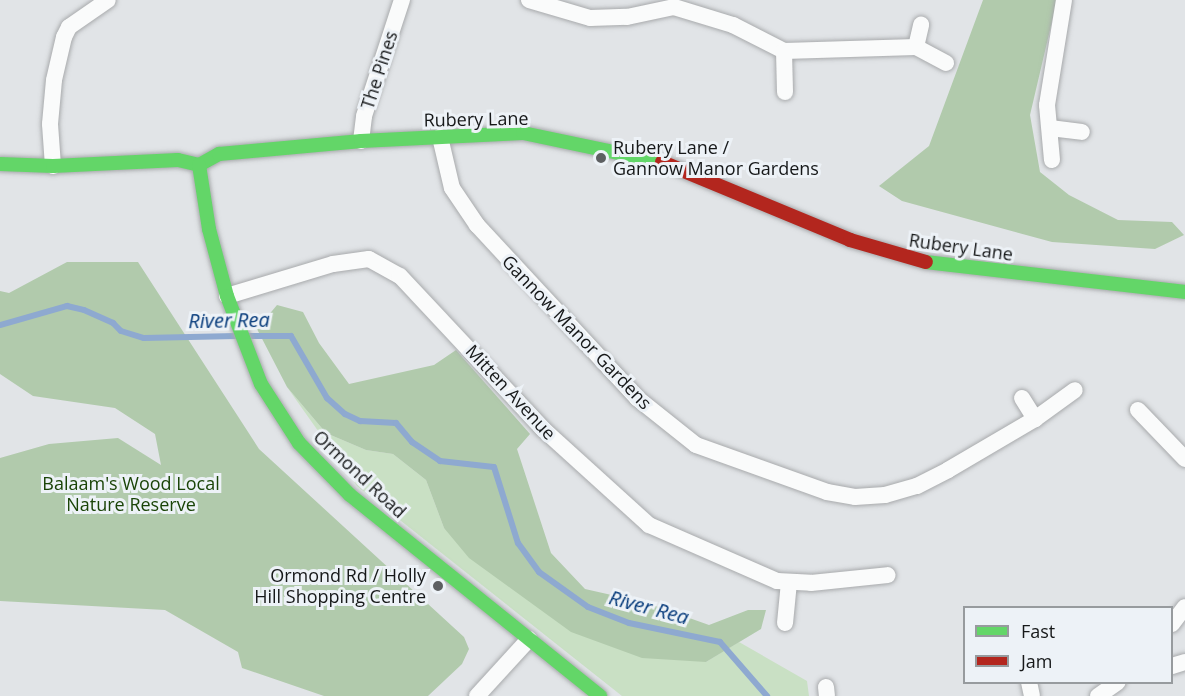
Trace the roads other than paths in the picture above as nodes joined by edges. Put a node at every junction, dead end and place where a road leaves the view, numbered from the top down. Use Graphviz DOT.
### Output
graph roads {
  1 [pos="108,0"];
  2 [pos="402,0"];
  3 [pos="529,0"];
  4 [pos="1064,0"];
  5 [pos="921,25"];
  6 [pos="916,47"];
  7 [pos="784,51"];
  8 [pos="946,63"];
  9 [pos="785,92"];
  10 [pos="1050,128"];
  11 [pos="1082,132"];
  12 [pos="440,137"];
  13 [pos="361,141"];
  14 [pos="1052,160"];
  15 [pos="0,164"];
  16 [pos="199,165"];
  17 [pos="52,166"];
  18 [pos="1185,292"];
  19 [pos="227,296"];
  20 [pos="1075,390"];
  21 [pos="1022,398"];
  22 [pos="1138,410"];
  23 [pos="1035,419"];
  24 [pos="1185,459"];
  25 [pos="888,575"];
  26 [pos="789,582"];
  27 [pos="1185,607"];
  28 [pos="785,622"];
  29 [pos="1173,623"];
  30 [pos="529,639"];
  31 [pos="1115,684"];
  32 [pos="477,696"];
  33 [pos="600,696"];
  34 [pos="1098,696"];
  1 -- 17 [label="street"];
  2 -- 13 [label="street, The Pines"];
  3 -- 7 [label="street"];
  4 -- 10 [label="street"];
  5 -- 6 [label="street"];
  6 -- 7 [label="street"];
  6 -- 8 [label="street"];
  7 -- 9 [label="street"];
  10 -- 11 [label="street"];
  10 -- 14 [label="street"];
  12 -- 13 [label="street, Rubery Lane"];
  12 -- 18 [label="street, Rubery Lane"];
  12 -- 23 [label="street, Gannow Manor Gardens"];
  13 -- 16 [label="street, Rubery Lane"];
  15 -- 17 [label="street"];
  16 -- 17 [label="street"];
  16 -- 19 [label="street, Ormond Road"];
  19 -- 26 [label="street, Mitten Avenue"];
  19 -- 30 [label="street, Ormond Road"];
  20 -- 23 [label="street, Gannow Manor Gardens"];
  21 -- 23 [label="street"];
  22 -- 24 [label="street"];
  25 -- 26 [label="street, Mitten Avenue"];
  26 -- 28 [label="street"];
  27 -- 29 [label="street"];
  30 -- 32 [label="street"];
  30 -- 33 [label="street, Ormond Road"];
  31 -- 34 [label="street"];
}
